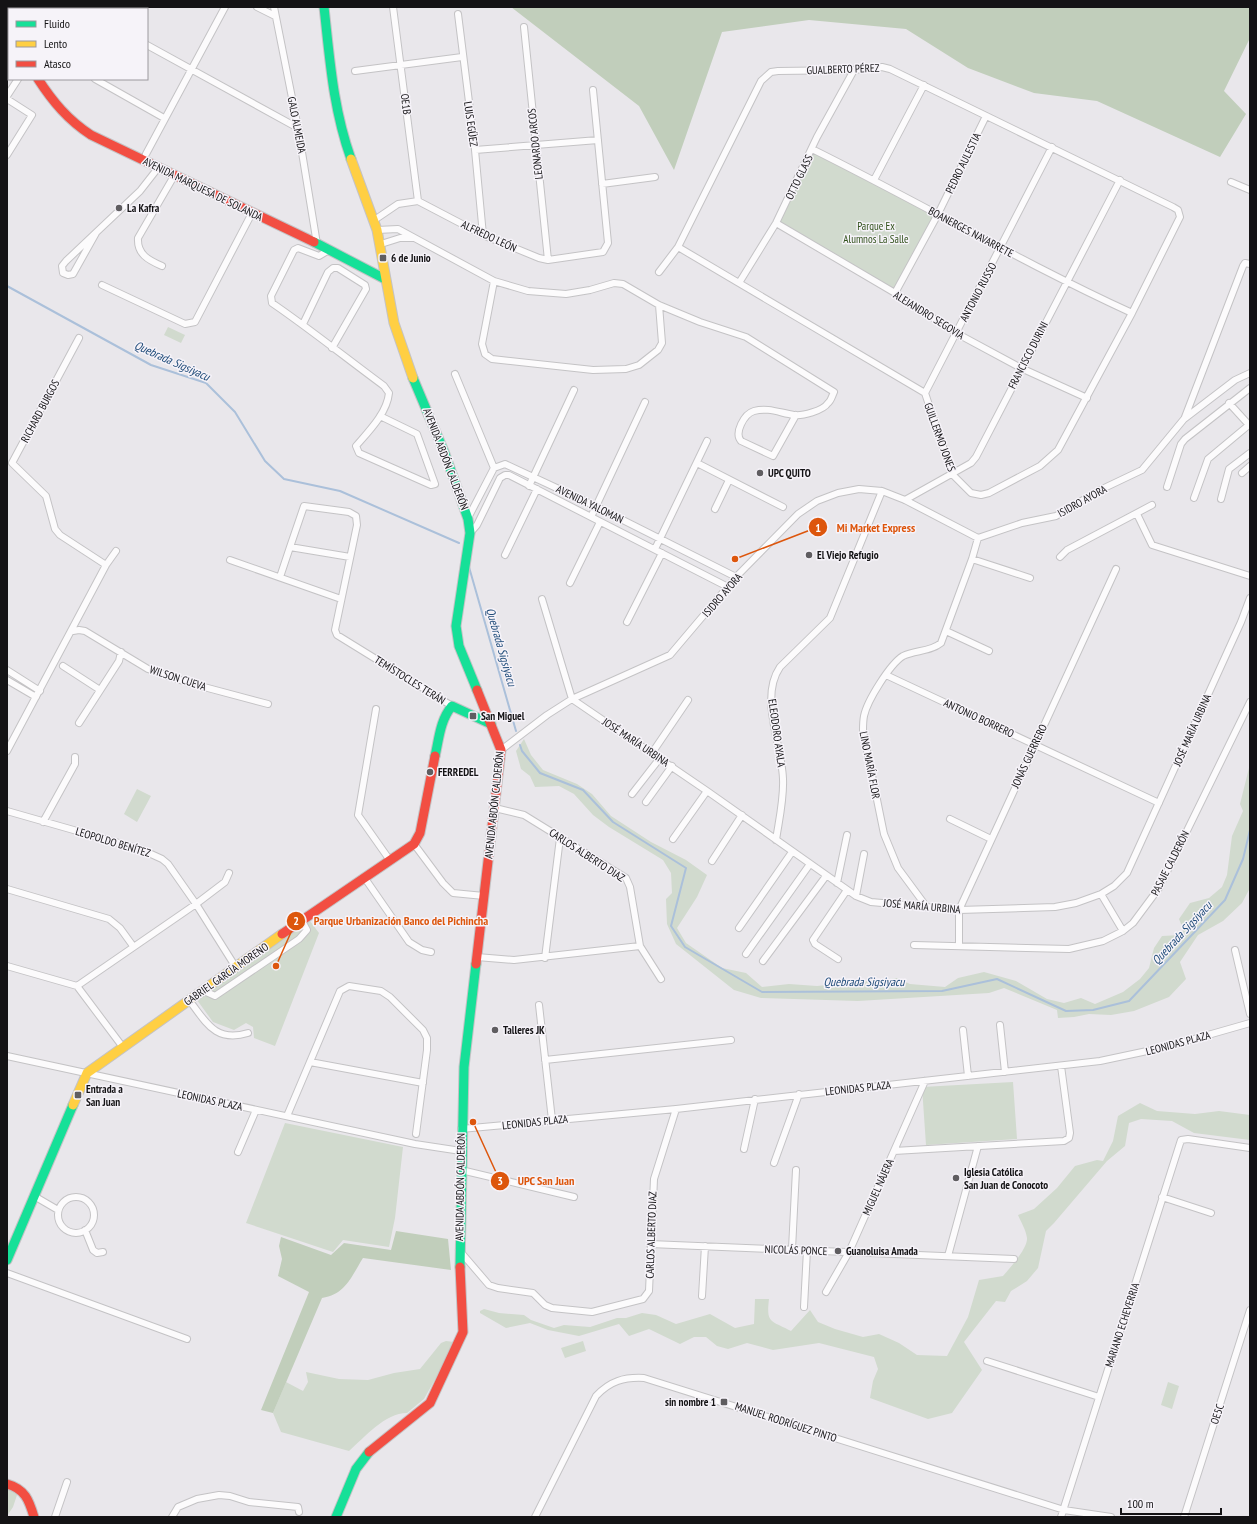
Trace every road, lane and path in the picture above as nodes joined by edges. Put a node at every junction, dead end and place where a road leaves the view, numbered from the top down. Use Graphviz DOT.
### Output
graph roads {
  1 [pos="225,7"];
  2 [pos="257,7"];
  3 [pos="274,7"];
  4 [pos="324,7"];
  5 [pos="393,7"];
  6 [pos="458,14"];
  7 [pos="275,16"];
  8 [pos="524,28"];
  9 [pos="148,46"];
  10 [pos="462,57"];
  11 [pos="401,65"];
  12 [pos="192,70"];
  13 [pos="854,70"];
  14 [pos="355,71"];
  15 [pos="17,80"];
  16 [pos="39,80"];
  17 [pos="97,80"];
  18 [pos="924,85"];
  19 [pos="593,90"];
  20 [pos="7,98"];
  21 [pos="986,116"];
  22 [pos="164,118"];
  23 [pos="298,128"];
  24 [pos="598,140"];
  25 [pos="535,145"];
  26 [pos="1052,147"];
  27 [pos="812,149"];
  28 [pos="475,150"];
  29 [pos="146,154"];
  30 [pos="7,155"];
  31 [pos="158,168"];
  32 [pos="174,176"];
  33 [pos="656,177"];
  34 [pos="874,180"];
  35 [pos="1120,180"];
  36 [pos="1231,182"];
  37 [pos="602,184"];
  38 [pos="1250,190"];
  39 [pos="418,201"];
  40 [pos="252,213"];
  41 [pos="938,214"];
  42 [pos="1180,217"];
  43 [pos="776,223"];
  44 [pos="375,226"];
  45 [pos="96,233"];
  46 [pos="483,235"];
  47 [pos="412,238"];
  48 [pos="317,244"];
  49 [pos="381,244"];
  50 [pos="678,247"];
  51 [pos="1001,248"];
  52 [pos="328,250"];
  53 [pos="548,260"];
  54 [pos="1248,264"];
  55 [pos="162,266"];
  56 [pos="659,272"];
  57 [pos="385,279"];
  58 [pos="494,281"];
  59 [pos="739,283"];
  60 [pos="1065,283"];
  61 [pos="102,285"];
  62 [pos="895,293"];
  63 [pos="659,305"];
  64 [pos="1132,313"];
  65 [pos="303,324"];
  66 [pos="956,333"];
  67 [pos="79,338"];
  68 [pos="332,348"];
  69 [pos="1021,368"];
  70 [pos="1250,373"];
  71 [pos="455,374"];
  72 [pos="1250,388"];
  73 [pos="574,390"];
  74 [pos="925,393"];
  75 [pos="1087,398"];
  76 [pos="645,402"];
  77 [pos="1229,403"];
  78 [pos="380,416"];
  79 [pos="796,416"];
  80 [pos="1184,419"];
  81 [pos="1249,425"];
  82 [pos="707,441"];
  83 [pos="1250,453"];
  84 [pos="697,463"];
  85 [pos="1250,466"];
  86 [pos="494,468"];
  87 [pos="1242,473"];
  88 [pos="952,474"];
  89 [pos="533,476"];
  90 [pos="729,480"];
  91 [pos="529,486"];
  92 [pos="1167,487"];
  93 [pos="537,490"];
  94 [pos="882,490"];
  95 [pos="1194,498"];
  96 [pos="1221,499"];
  97 [pos="905,500"];
  98 [pos="1152,505"];
  99 [pos="596,506"];
  100 [pos="783,506"];
  101 [pos="715,509"];
  102 [pos="1137,514"];
  103 [pos="591,517"];
  104 [pos="468,518"];
  105 [pos="600,522"];
  106 [pos="470,533"];
  107 [pos="978,538"];
  108 [pos="660,540"];
  109 [pos="290,547"];
  110 [pos="655,549"];
  111 [pos="116,551"];
  112 [pos="662,553"];
  113 [pos="505,555"];
  114 [pos="350,557"];
  115 [pos="1060,557"];
  116 [pos="972,559"];
  117 [pos="230,560"];
  118 [pos="106,565"];
  119 [pos="1116,569"];
  120 [pos="1250,576"];
  121 [pos="280,577"];
  122 [pos="736,577"];
  123 [pos="1030,578"];
  124 [pos="570,583"];
  125 [pos="728,587"];
  126 [pos="1250,598"];
  127 [pos="341,599"];
  128 [pos="542,599"];
  129 [pos="627,622"];
  130 [pos="73,631"];
  131 [pos="946,631"];
  132 [pos="989,651"];
  133 [pos="120,652"];
  134 [pos="63,666"];
  135 [pos="7,670"];
  136 [pos="886,675"];
  137 [pos="7,680"];
  138 [pos="100,690"];
  139 [pos="40,691"];
  140 [pos="36,698"];
  141 [pos="572,699"];
  142 [pos="688,700"];
  143 [pos="1250,702"];
  144 [pos="268,704"];
  145 [pos="452,706"];
  146 [pos="376,709"];
  147 [pos="79,723"];
  148 [pos="491,724"];
  149 [pos="1034,744"];
  150 [pos="501,750"];
  151 [pos="7,751"];
  152 [pos="652,753"];
  153 [pos="75,757"];
  154 [pos="660,758"];
  155 [pos="672,766"];
  156 [pos="707,791"];
  157 [pos="632,794"];
  158 [pos="646,802"];
  159 [pos="1159,803"];
  160 [pos="495,808"];
  161 [pos="7,811"];
  162 [pos="742,816"];
  163 [pos="950,819"];
  164 [pos="43,822"];
  165 [pos="847,835"];
  166 [pos="560,838"];
  167 [pos="673,839"];
  168 [pos="991,839"];
  169 [pos="776,840"];
  170 [pos="414,844"];
  171 [pos="792,852"];
  172 [pos="864,854"];
  173 [pos="390,859"];
  174 [pos="712,861"];
  175 [pos="810,864"];
  176 [pos="229,873"];
  177 [pos="826,876"];
  178 [pos="364,877"];
  179 [pos="837,883"];
  180 [pos="7,889"];
  181 [pos="847,890"];
  182 [pos="1101,894"];
  183 [pos="484,896"];
  184 [pos="856,896"];
  185 [pos="196,904"];
  186 [pos="926,906"];
  187 [pos="958,910"];
  188 [pos="302,921"];
  189 [pos="739,928"];
  190 [pos="1123,931"];
  191 [pos="914,945"];
  192 [pos="133,946"];
  193 [pos="640,946"];
  194 [pos="959,946"];
  195 [pos="1234,950"];
  196 [pos="431,952"];
  197 [pos="746,954"];
  198 [pos="477,957"];
  199 [pos="545,958"];
  200 [pos="838,959"];
  201 [pos="763,961"];
  202 [pos="7,966"];
  203 [pos="235,966"];
  204 [pos="661,978"];
  205 [pos="77,986"];
  206 [pos="202,990"];
  207 [pos="189,1000"];
  208 [pos="539,1005"];
  209 [pos="1250,1014"];
  210 [pos="1250,1023"];
  211 [pos="1000,1025"];
  212 [pos="963,1030"];
  213 [pos="248,1033"];
  214 [pos="731,1040"];
  215 [pos="122,1046"];
  216 [pos="7,1056"];
  217 [pos="545,1060"];
  218 [pos="310,1062"];
  219 [pos="1061,1066"];
  220 [pos="1005,1072"];
  221 [pos="87,1073"];
  222 [pos="968,1076"];
  223 [pos="925,1081"];
  224 [pos="423,1083"];
  225 [pos="799,1094"];
  226 [pos="755,1099"];
  227 [pos="676,1108"];
  228 [pos="256,1110"];
  229 [pos="287,1116"];
  230 [pos="552,1120"];
  231 [pos="461,1129"];
  232 [pos="416,1134"];
  233 [pos="978,1146"];
  234 [pos="1250,1148"];
  235 [pos="744,1149"];
  236 [pos="461,1151"];
  237 [pos="894,1151"];
  238 [pos="238,1152"];
  239 [pos="774,1162"];
  240 [pos="461,1170"];
  241 [pos="796,1170"];
  242 [pos="34,1196"];
  243 [pos="574,1196"];
  244 [pos="1162,1197"];
  245 [pos="58,1210"];
  246 [pos="1211,1213"];
  247 [pos="85,1230"];
  248 [pos="650,1244"];
  249 [pos="706,1246"];
  250 [pos="792,1249"];
  251 [pos="459,1250"];
  252 [pos="807,1250"];
  253 [pos="102,1252"];
  254 [pos="849,1252"];
  255 [pos="948,1256"];
  256 [pos="1014,1259"];
  257 [pos="7,1260"];
  258 [pos="7,1273"];
  259 [pos="826,1292"];
  260 [pos="702,1296"];
  261 [pos="804,1307"];
  262 [pos="1250,1310"];
  263 [pos="187,1340"];
  264 [pos="987,1361"];
  265 [pos="1099,1397"];
  266 [pos="68,1482"];
  267 [pos="7,1484"];
  268 [pos="1064,1510"];
  269 [pos="300,1512"];
  270 [pos="34,1517"];
  271 [pos="55,1517"];
  272 [pos="172,1517"];
  273 [pos="336,1517"];
  274 [pos="535,1517"];
  275 [pos="1061,1517"];
  276 [pos="1111,1517"];
  277 [pos="1184,1517"];
  1 -- 12 [label="street"];
  2 -- 7 [label="street"];
  3 -- 7 [label="street, GALO ALMEIDA"];
  4 -- 44 [label="street, AVENIDA ABDÓN CALDERÓN"];
  5 -- 11 [label="street, OE1B"];
  6 -- 10 [label="street, LUIS EGÜEZ"];
  7 -- 23 [label="street, GALO ALMEIDA"];
  8 -- 25 [label="street, LEONARDO ARCOS"];
  9 -- 12 [label="street"];
  10 -- 11 [label="street"];
  10 -- 28 [label="street, LUIS EGÜEZ"];
  11 -- 14 [label="street"];
  11 -- 39 [label="street, OE1B"];
  12 -- 22 [label="street"];
  12 -- 23 [label="street"];
  13 -- 18 [label="street, GUALBERTO PÉREZ"];
  13 -- 27 [label="street, OTTO GLASS"];
  13 -- 50 [label="street, GUALBERTO PÉREZ"];
  15 -- 20 [label="street"];
  16 -- 31 [label="street, AVENIDA MARQUESA DE SOLANDA"];
  17 -- 22 [label="street"];
  18 -- 21 [label="street, GUALBERTO PÉREZ"];
  18 -- 34 [label="street"];
  19 -- 24 [label="street"];
  20 -- 30 [label="street"];
  21 -- 26 [label="street, GUALBERTO PÉREZ"];
  21 -- 41 [label="street, PEDRO AULESTIA"];
  22 -- 29 [label="street"];
  23 -- 48 [label="street, GALO ALMEIDA"];
  24 -- 25 [label="street"];
  24 -- 37 [label="street"];
  25 -- 28 [label="street"];
  25 -- 53 [label="street, LEONARDO ARCOS"];
  26 -- 35 [label="street, GUALBERTO PÉREZ"];
  26 -- 51 [label="street, ANTONIO RUSSO"];
  27 -- 34 [label="street, BOANERGES NAVARRETE"];
  27 -- 43 [label="street, OTTO GLASS"];
  28 -- 46 [label="street, LUIS EGÜEZ"];
  31 -- 32 [label="street, AVENIDA MARQUESA DE SOLANDA"];
  31 -- 45 [label="street"];
  32 -- 40 [label="street, AVENIDA MARQUESA DE SOLANDA"];
  32 -- 55 [label="street"];
  33 -- 37 [label="street"];
  34 -- 41 [label="street, BOANERGES NAVARRETE"];
  35 -- 42 [label="street, GUALBERTO PÉREZ"];
  35 -- 60 [label="street, FRANCISCO DURINI"];
  36 -- 38 [label="street"];
  37 -- 53 [label="street, ALFREDO LEÓN"];
  39 -- 44 [label="street"];
  39 -- 46 [label="street, ALFREDO LEÓN"];
  40 -- 48 [label="street, AVENIDA MARQUESA DE SOLANDA"];
  40 -- 61 [label="street"];
  41 -- 51 [label="street, BOANERGES NAVARRETE"];
  41 -- 62 [label="street, PEDRO AULESTIA"];
  42 -- 64 [label="street, GUILLERMO JONES"];
  43 -- 59 [label="street, OTTO GLASS"];
  43 -- 62 [label="street, ALEJANDRO SEGOVIA"];
  44 -- 47 [label="street"];
  44 -- 49 [label="street, AVENIDA ABDÓN CALDERÓN"];
  45 -- 45 [label="street"];
  46 -- 53 [label="street, ALFREDO LEÓN"];
  47 -- 49 [label="street"];
  47 -- 58 [label="street"];
  48 -- 52 [label="street, AVENIDA MARQUESA DE SOLANDA"];
  49 -- 57 [label="street, AVENIDA ABDÓN CALDERÓN"];
  50 -- 56 [label="street, GUALBERTO PÉREZ"];
  50 -- 59 [label="street, GUILLERMO JONES"];
  51 -- 60 [label="street, BOANERGES NAVARRETE"];
  51 -- 66 [label="street, ANTONIO RUSSO"];
  52 -- 57 [label="street, AVENIDA MARQUESA DE SOLANDA"];
  52 -- 65 [label="street"];
  54 -- 80 [label="street"];
  57 -- 104 [label="street, AVENIDA ABDÓN CALDERÓN"];
  58 -- 63 [label="street"];
  58 -- 63 [label="street"];
  59 -- 74 [label="street, GUILLERMO JONES"];
  60 -- 64 [label="street, BOANERGES NAVARRETE"];
  60 -- 69 [label="street, FRANCISCO DURINI"];
  62 -- 66 [label="street, ALEJANDRO SEGOVIA"];
  63 -- 79 [label="street"];
  64 -- 75 [label="street, GUILLERMO JONES"];
  65 -- 68 [label="street"];
  65 -- 68 [label="street"];
  66 -- 69 [label="street, ALEJANDRO SEGOVIA"];
  66 -- 74 [label="street, ANTONIO RUSSO"];
  67 -- 118 [label="street, RICHARD BURGOS"];
  68 -- 78 [label="street"];
  69 -- 75 [label="street, ALEJANDRO SEGOVIA"];
  69 -- 88 [label="street, FRANCISCO DURINI"];
  70 -- 80 [label="street, ISIDRO AYORA"];
  71 -- 86 [label="street"];
  72 -- 77 [label="street"];
  73 -- 89 [label="street"];
  74 -- 88 [label="street, GUILLERMO JONES"];
  75 -- 88 [label="street, GUILLERMO JONES"];
  76 -- 99 [label="street"];
  77 -- 81 [label="street"];
  77 -- 92 [label="street"];
  78 -- 78 [label="street"];
  79 -- 79 [label="street"];
  80 -- 107 [label="street, ISIDRO AYORA"];
  81 -- 95 [label="street"];
  82 -- 84 [label="street"];
  83 -- 96 [label="street"];
  84 -- 90 [label="street"];
  84 -- 108 [label="street"];
  85 -- 87 [label="street"];
  86 -- 89 [label="street, AVENIDA YALOMAN"];
  86 -- 104 [label="street"];
  88 -- 97 [label="street, FRANCISCO DURINI"];
  89 -- 91 [label="street"];
  89 -- 99 [label="street, AVENIDA YALOMAN"];
  90 -- 100 [label="street"];
  90 -- 101 [label="street"];
  91 -- 93 [label="street, AVENIDA YALOMAN"];
  91 -- 106 [label="street, AVENIDA YALOMAN"];
  93 -- 103 [label="street, AVENIDA YALOMAN"];
  93 -- 113 [label="street"];
  94 -- 97 [label="street, ISIDRO AYORA"];
  94 -- 122 [label="street, ISIDRO AYORA"];
  94 -- 169 [label="street, ELEODORO AYALA"];
  97 -- 107 [label="street, ISIDRO AYORA"];
  98 -- 102 [label="street"];
  99 -- 103 [label="street"];
  99 -- 108 [label="street, AVENIDA YALOMAN"];
  102 -- 115 [label="street"];
  102 -- 120 [label="street"];
  103 -- 105 [label="street, AVENIDA YALOMAN"];
  104 -- 106 [label="street, AVENIDA ABDÓN CALDERÓN"];
  105 -- 110 [label="street, AVENIDA YALOMAN"];
  105 -- 124 [label="street"];
  106 -- 148 [label="street, AVENIDA ABDÓN CALDERÓN"];
  107 -- 116 [label="street, LINO MARÍA FLOR"];
  108 -- 110 [label="street"];
  108 -- 122 [label="street, AVENIDA YALOMAN"];
  109 -- 114 [label="street"];
  109 -- 114 [label="street"];
  109 -- 121 [label="street"];
  110 -- 112 [label="street, AVENIDA YALOMAN"];
  111 -- 118 [label="street"];
  112 -- 125 [label="street, AVENIDA YALOMAN"];
  112 -- 129 [label="street"];
  114 -- 127 [label="street"];
  116 -- 123 [label="street"];
  116 -- 131 [label="street, LINO MARÍA FLOR"];
  117 -- 121 [label="street"];
  118 -- 130 [label="street"];
  119 -- 149 [label="street, JONÁS GUERRERO"];
  121 -- 127 [label="street"];
  122 -- 125 [label="street, ISIDRO AYORA"];
  125 -- 141 [label="street, ISIDRO AYORA"];
  126 -- 159 [label="street, JOSÉ MARÍA URBINA"];
  127 -- 145 [label="street, TEMÍSTOCLES TERÁN"];
  128 -- 141 [label="street"];
  130 -- 133 [label="street, WILSON CUEVA"];
  130 -- 139 [label="street"];
  131 -- 132 [label="street"];
  131 -- 136 [label="street, LINO MARÍA FLOR"];
  133 -- 138 [label="street"];
  133 -- 144 [label="street, WILSON CUEVA"];
  134 -- 138 [label="street"];
  135 -- 139 [label="street"];
  136 -- 149 [label="street, ANTONIO BORRERO"];
  136 -- 186 [label="street, LINO MARÍA FLOR"];
  137 -- 140 [label="street"];
  138 -- 147 [label="street"];
  139 -- 140 [label="street"];
  140 -- 151 [label="street"];
  141 -- 150 [label="street, ISIDRO AYORA"];
  141 -- 152 [label="street, JOSÉ MARÍA URBINA"];
  142 -- 152 [label="street"];
  143 -- 190 [label="street, PASAJE CALDERÓN"];
  145 -- 148 [label="street, TEMÍSTOCLES TERÁN"];
  145 -- 170 [label="street"];
  146 -- 173 [label="street"];
  148 -- 150 [label="street, AVENIDA ABDÓN CALDERÓN"];
  149 -- 159 [label="street, ANTONIO BORRERO"];
  149 -- 168 [label="street, JONÁS GUERRERO"];
  150 -- 160 [label="street, AVENIDA ABDÓN CALDERÓN"];
  152 -- 154 [label="street, JOSÉ MARÍA URBINA"];
  153 -- 164 [label="street"];
  154 -- 155 [label="street, JOSÉ MARÍA URBINA"];
  154 -- 157 [label="street"];
  155 -- 156 [label="street, JOSÉ MARÍA URBINA"];
  155 -- 158 [label="street"];
  156 -- 162 [label="street, JOSÉ MARÍA URBINA"];
  156 -- 167 [label="street"];
  159 -- 182 [label="street, JOSÉ MARÍA URBINA"];
  160 -- 166 [label="street, CARLOS ALBERTO DIAZ"];
  160 -- 183 [label="street, AVENIDA ABDÓN CALDERÓN"];
  161 -- 164 [label="street, LEOPOLDO BENÍTEZ"];
  162 -- 169 [label="street, JOSÉ MARÍA URBINA"];
  162 -- 174 [label="street"];
  163 -- 168 [label="street"];
  164 -- 185 [label="street, LEOPOLDO BENÍTEZ"];
  165 -- 179 [label="street"];
  166 -- 193 [label="street, CARLOS ALBERTO DIAZ"];
  166 -- 199 [label="street"];
  168 -- 187 [label="street, JONÁS GUERRERO"];
  169 -- 171 [label="street, JOSÉ MARÍA URBINA"];
  170 -- 173 [label="street, GABRIEL GARCÍA MORENO"];
  170 -- 183 [label="street"];
  171 -- 175 [label="street, JOSÉ MARÍA URBINA"];
  171 -- 189 [label="street"];
  172 -- 184 [label="street"];
  173 -- 178 [label="street, GABRIEL GARCÍA MORENO"];
  175 -- 177 [label="street, JOSÉ MARÍA URBINA"];
  175 -- 197 [label="street"];
  176 -- 185 [label="street"];
  177 -- 179 [label="street, JOSÉ MARÍA URBINA"];
  177 -- 201 [label="street"];
  178 -- 188 [label="street, GABRIEL GARCÍA MORENO"];
  178 -- 196 [label="street"];
  179 -- 181 [label="street, JOSÉ MARÍA URBINA"];
  180 -- 192 [label="street"];
  181 -- 184 [label="street, JOSÉ MARÍA URBINA"];
  181 -- 200 [label="street"];
  182 -- 187 [label="street, JOSÉ MARÍA URBINA"];
  182 -- 190 [label="street"];
  183 -- 198 [label="street, AVENIDA ABDÓN CALDERÓN"];
  184 -- 186 [label="street, JOSÉ MARÍA URBINA"];
  185 -- 192 [label="street"];
  185 -- 203 [label="street, LEOPOLDO BENÍTEZ"];
  186 -- 187 [label="street, JOSÉ MARÍA URBINA"];
  187 -- 194 [label="street, JONÁS GUERRERO"];
  188 -- 203 [label="street, GABRIEL GARCÍA MORENO"];
  188 -- 206 [label="street"];
  190 -- 194 [label="street, PASAJE CALDERÓN"];
  191 -- 194 [label="street, PASAJE CALDERÓN"];
  192 -- 205 [label="street"];
  193 -- 199 [label="street"];
  193 -- 204 [label="street, CARLOS ALBERTO DIAZ"];
  195 -- 209 [label="street"];
  198 -- 199 [label="street"];
  198 -- 231 [label="street, AVENIDA ABDÓN CALDERÓN"];
  202 -- 205 [label="street"];
  203 -- 206 [label="street, GABRIEL GARCÍA MORENO"];
  205 -- 215 [label="street"];
  206 -- 207 [label="street, GABRIEL GARCÍA MORENO"];
  207 -- 213 [label="street"];
  207 -- 215 [label="street, GABRIEL GARCÍA MORENO"];
  208 -- 217 [label="street"];
  210 -- 219 [label="street, LEONIDAS PLAZA"];
  211 -- 220 [label="street"];
  212 -- 222 [label="street"];
  214 -- 217 [label="street"];
  215 -- 221 [label="street, GABRIEL GARCÍA MORENO"];
  216 -- 221 [label="street, LEONIDAS PLAZA"];
  217 -- 230 [label="street"];
  218 -- 224 [label="street"];
  218 -- 224 [label="street"];
  218 -- 229 [label="street"];
  219 -- 220 [label="street, LEONIDAS PLAZA"];
  219 -- 233 [label="street"];
  220 -- 222 [label="street, LEONIDAS PLAZA"];
  221 -- 228 [label="street, LEONIDAS PLAZA"];
  221 -- 242 [label="street, GABRIEL GARCÍA MORENO"];
  222 -- 223 [label="street, LEONIDAS PLAZA"];
  223 -- 225 [label="street, LEONIDAS PLAZA"];
  223 -- 237 [label="street, MIGUEL NÁJERA"];
  224 -- 232 [label="street"];
  225 -- 226 [label="street, LEONIDAS PLAZA"];
  225 -- 239 [label="street"];
  226 -- 227 [label="street, LEONIDAS PLAZA"];
  226 -- 235 [label="street"];
  227 -- 230 [label="street, LEONIDAS PLAZA"];
  227 -- 248 [label="street, CARLOS ALBERTO DIAZ"];
  228 -- 229 [label="street, LEONIDAS PLAZA"];
  228 -- 238 [label="street"];
  229 -- 236 [label="street, LEONIDAS PLAZA"];
  230 -- 231 [label="street, LEONIDAS PLAZA"];
  231 -- 236 [label="street, AVENIDA ABDÓN CALDERÓN"];
  233 -- 237 [label="street"];
  233 -- 255 [label="street"];
  234 -- 244 [label="street, MARIANO ECHEVERRIA"];
  236 -- 240 [label="street, AVENIDA ABDÓN CALDERÓN"];
  237 -- 254 [label="street, MIGUEL NÁJERA"];
  240 -- 243 [label="street"];
  240 -- 251 [label="street, AVENIDA ABDÓN CALDERÓN"];
  241 -- 250 [label="street"];
  242 -- 245 [label="street"];
  242 -- 257 [label="street, GABRIEL GARCÍA MORENO"];
  244 -- 246 [label="street"];
  244 -- 265 [label="street, MARIANO ECHEVERRIA"];
  245 -- 247 [label="street"];
  245 -- 247 [label="street"];
  247 -- 253 [label="street"];
  248 -- 249 [label="street, NICOLÁS PONCE"];
  248 -- 251 [label="street, CARLOS ALBERTO DIAZ"];
  249 -- 250 [label="street, NICOLÁS PONCE"];
  249 -- 260 [label="street"];
  250 -- 252 [label="street, NICOLÁS PONCE"];
  251 -- 273 [label="street, AVENIDA ABDÓN CALDERÓN"];
  252 -- 254 [label="street, NICOLÁS PONCE"];
  252 -- 261 [label="street"];
  254 -- 255 [label="street, NICOLÁS PONCE"];
  254 -- 259 [label="street, MIGUEL NÁJERA"];
  255 -- 256 [label="street, NICOLÁS PONCE"];
  258 -- 263 [label="street"];
  262 -- 277 [label="street, OE5C"];
  264 -- 265 [label="street"];
  265 -- 268 [label="street, MARIANO ECHEVERRIA"];
  266 -- 271 [label="street"];
  267 -- 270 [label="street"];
  268 -- 274 [label="street, MANUEL RODRÍGUEZ PINTO"];
  268 -- 275 [label="street, MARIANO ECHEVERRIA"];
  268 -- 276 [label="street, MANUEL RODRÍGUEZ PINTO"];
  269 -- 272 [label="street"];
}
